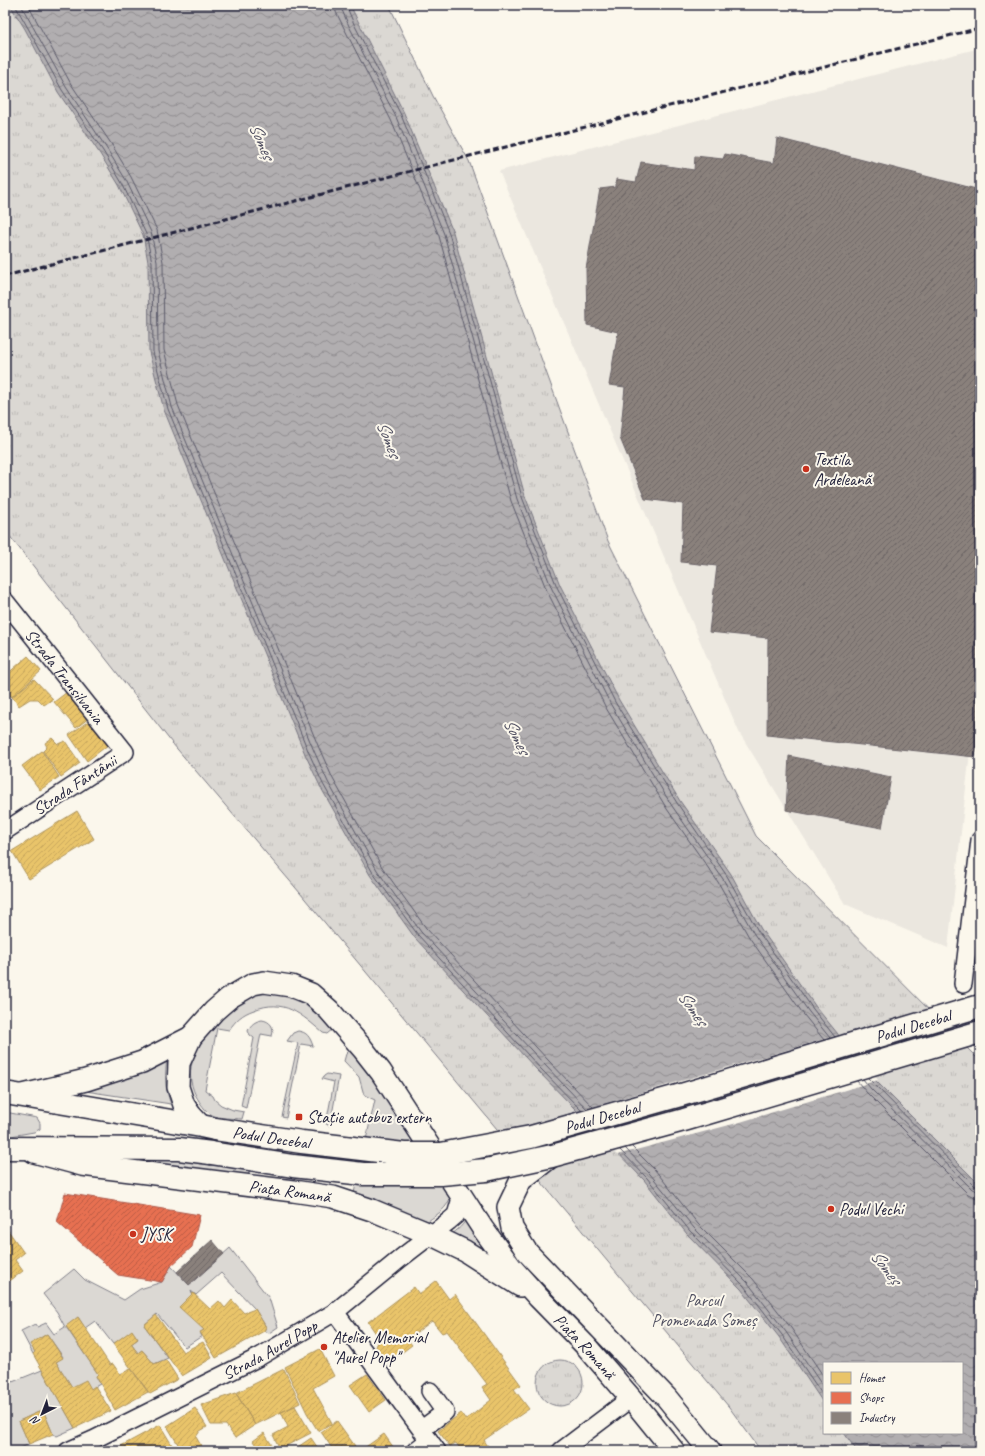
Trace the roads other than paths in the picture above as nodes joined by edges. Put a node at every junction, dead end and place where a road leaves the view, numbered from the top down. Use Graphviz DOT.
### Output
graph roads {
  1 [pos="5,601"];
  2 [pos="125,752"];
  3 [pos="5,831"];
  4 [pos="980,840"];
  5 [pos="963,984"];
  6 [pos="980,1006"];
  7 [pos="980,1032"];
  8 [pos="191,1037"];
  9 [pos="14,1094"];
  10 [pos="208,1127"];
  11 [pos="13,1148"];
  12 [pos="211,1153"];
  13 [pos="552,1156"];
  14 [pos="462,1195"];
  15 [pos="432,1235"];
  16 [pos="538,1297"];
  17 [pos="335,1312"];
  18 [pos="430,1391"];
  19 [pos="631,1398"];
  20 [pos="429,1440"];
  21 [pos="98,1446"];
  22 [pos="68,1451"];
  23 [pos="414,1451"];
  24 [pos="561,1451"];
  25 [pos="674,1451"];
  26 [pos="710,1451"];
  1 -- 2 [label="street, Strada Transilvania"];
  2 -- 3 [label="street, Strada Fântânii"];
  4 -- 5 [label="street"];
  6 -- 10 [label="main road, Podul Decebal, bridge"];
  7 -- 13 [label="main road, Podul Decebal, bridge"];
  8 -- 9 [label="street, Piața Romană"];
  8 -- 10 [label="street, Piața Romană"];
  8 -- 14 [label="street, Piața Romană"];
  9 -- 10 [label="main road, Piața Romană"];
  11 -- 12 [label="main road, Piața Romană"];
  11 -- 15 [label="street, Piața Romană"];
  12 -- 13 [label="main road, Podul Decebal, bridge"];
  13 -- 26 [label="street, Podul Decebal"];
  14 -- 15 [label="street, Strada Aurel Popp"];
  14 -- 16 [label="street, Piața Romană"];
  15 -- 16 [label="street, Piața Romană"];
  15 -- 17 [label="street, Strada Aurel Popp"];
  16 -- 19 [label="street, Piața Romană"];
  17 -- 20 [label="street"];
  17 -- 21 [label="street, Strada Aurel Popp"];
  18 -- 20 [label="street"];
  19 -- 24 [label="street"];
  19 -- 25 [label="street, Piața Romană"];
  20 -- 23 [label="street"];
  21 -- 22 [label="street, Strada Aurel Popp"];
}
